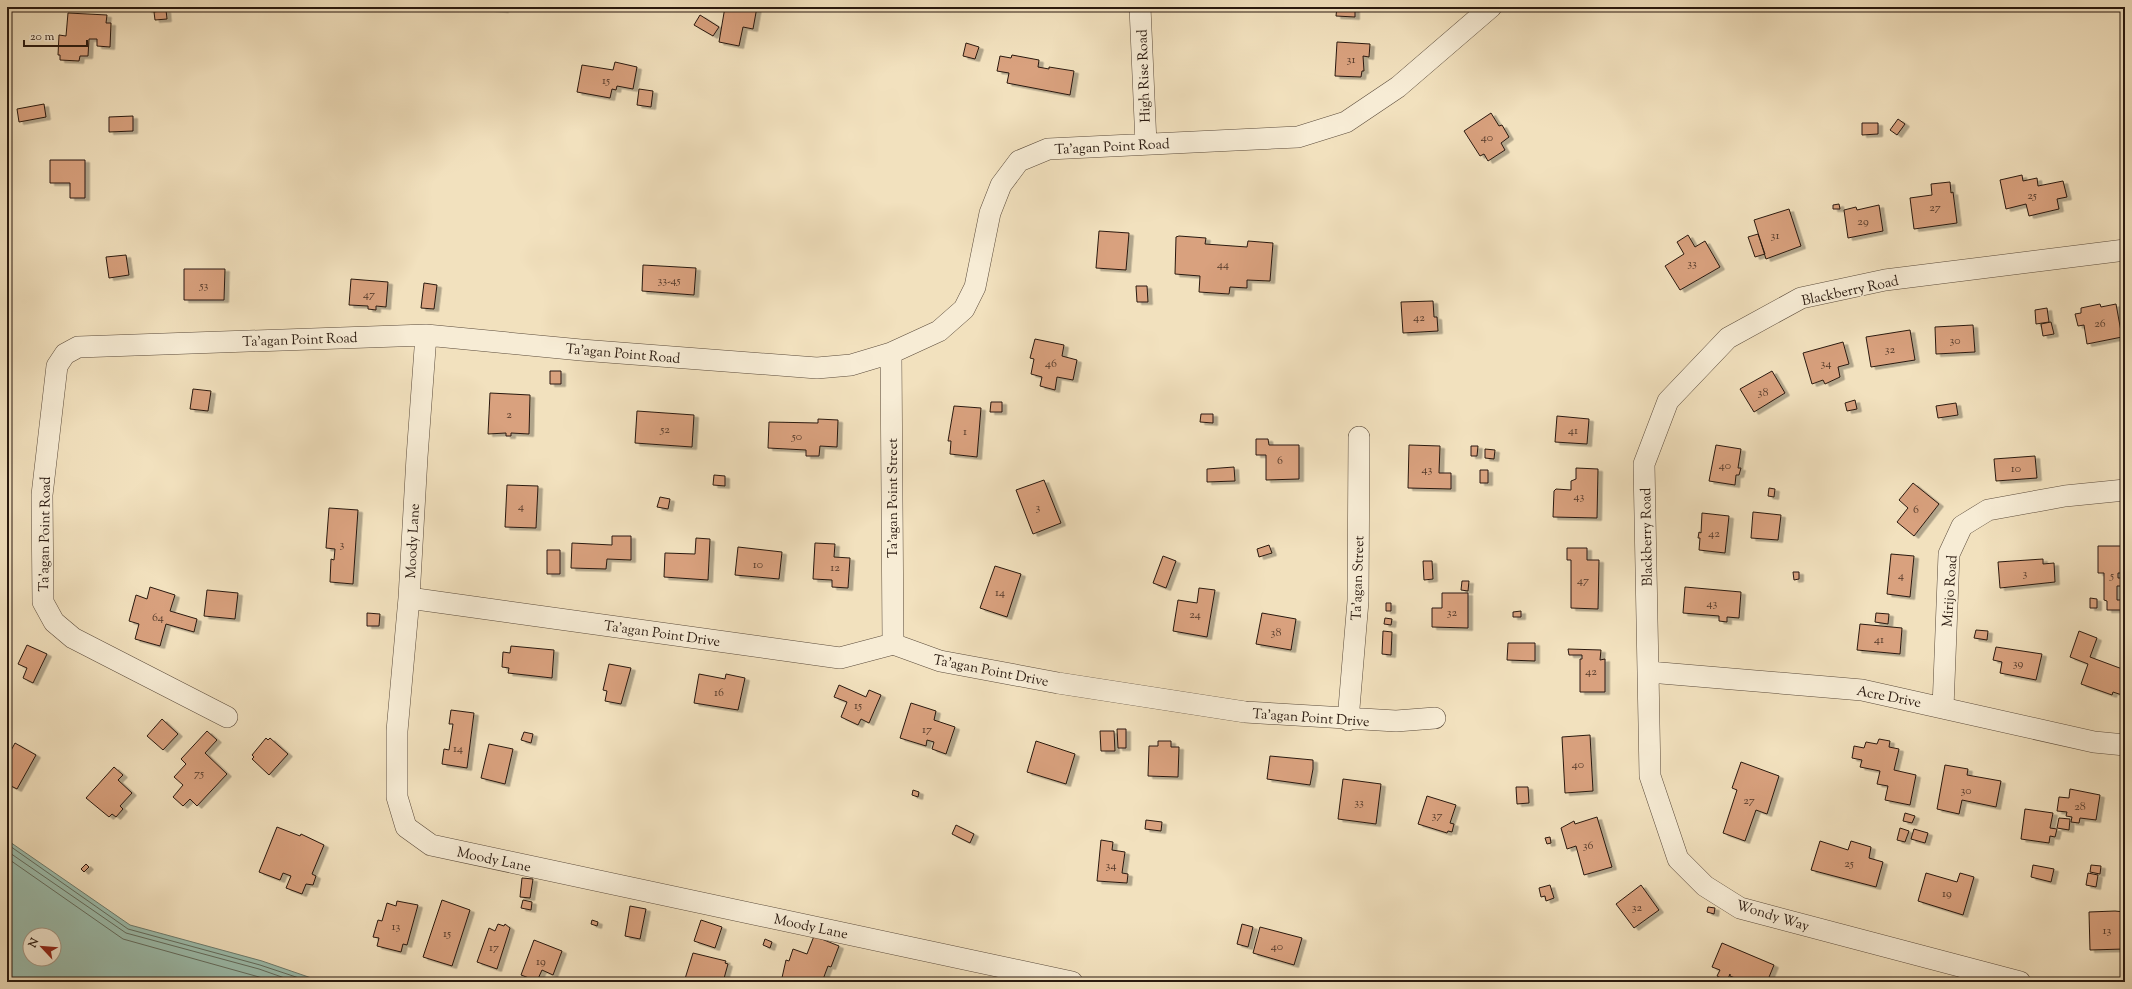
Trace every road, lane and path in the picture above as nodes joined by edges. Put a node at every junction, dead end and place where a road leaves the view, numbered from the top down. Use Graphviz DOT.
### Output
graph roads {
  1 [pos="1140,7"];
  2 [pos="1491,7"];
  3 [pos="1146,144"];
  4 [pos="2125,250"];
  5 [pos="426,335"];
  6 [pos="891,353"];
  7 [pos="1359,437"];
  8 [pos="2125,490"];
  9 [pos="409,598"];
  10 [pos="893,644"];
  11 [pos="1649,672"];
  12 [pos="1943,708"];
  13 [pos="227,718"];
  14 [pos="1434,718"];
  15 [pos="1348,720"];
  16 [pos="2125,745"];
  17 [pos="1072,982"];
  18 [pos="2020,982"];
  1 -- 3 [label="street, High Rise Road"];
  2 -- 3 [label="street, Ta'agan Point Road"];
  3 -- 6 [label="street, Ta'agan Point Road"];
  4 -- 11 [label="street, Blackberry Road"];
  5 -- 6 [label="street, Ta'agan Point Road"];
  5 -- 9 [label="street, Moody Lane"];
  5 -- 13 [label="street, Ta'agan Point Road"];
  6 -- 10 [label="street, Ta'agan Point Street"];
  7 -- 15 [label="street, Ta'agan Street"];
  8 -- 12 [label="street, Mirijo Road"];
  9 -- 10 [label="street, Ta'agan Point Drive"];
  9 -- 17 [label="street, Moody Lane"];
  10 -- 15 [label="street, Ta'agan Point Drive"];
  11 -- 12 [label="street, Acre Drive"];
  11 -- 18 [label="street, Wondy Way"];
  12 -- 16 [label="street, Acre Drive"];
  14 -- 15 [label="street, Ta'agan Point Drive"];
}
